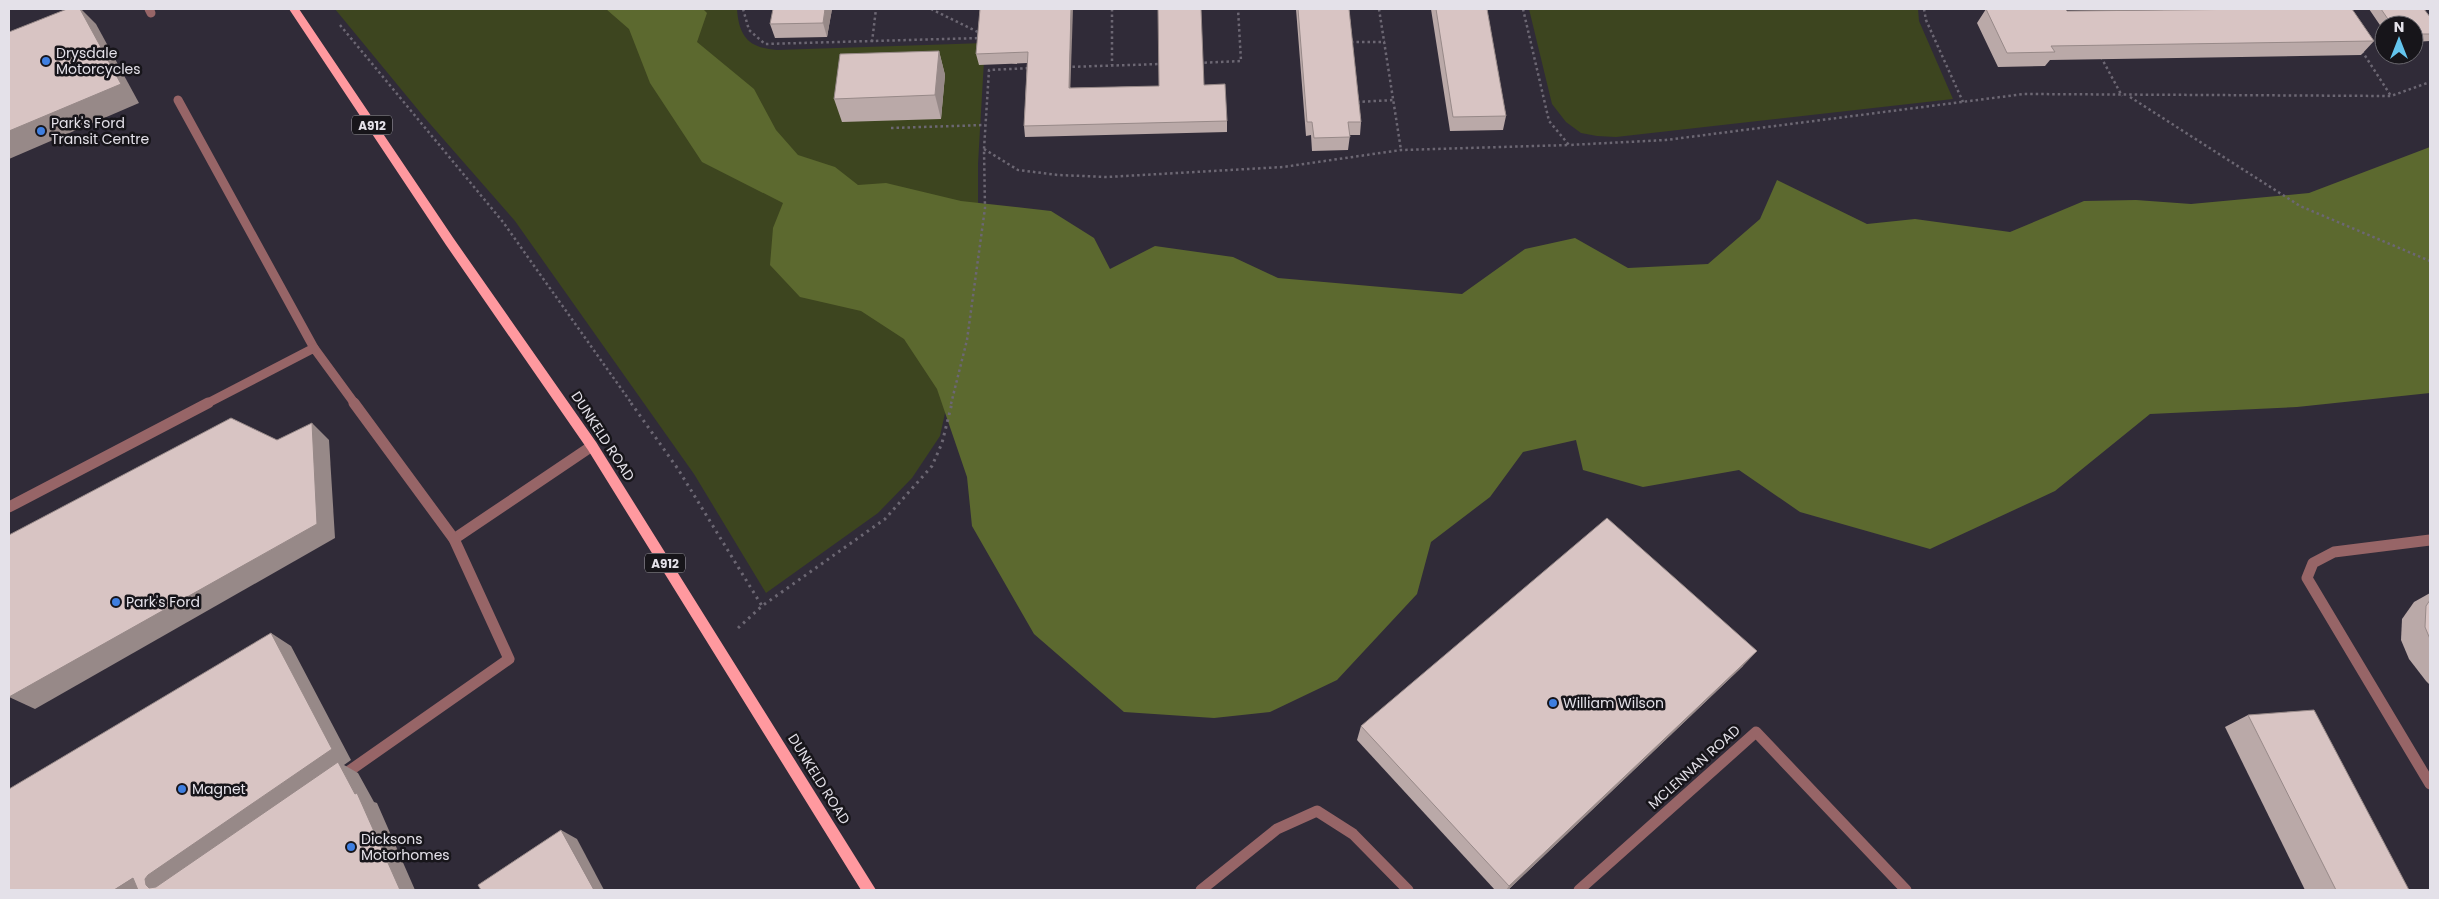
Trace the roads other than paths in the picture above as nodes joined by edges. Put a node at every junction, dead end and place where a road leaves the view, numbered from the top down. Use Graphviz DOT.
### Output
graph roads {
  1 [pos="294,9"];
  2 [pos="178,100"];
  3 [pos="314,348"];
  4 [pos="592,446"];
  5 [pos="9,507"];
  6 [pos="454,539"];
  7 [pos="2430,540"];
  8 [pos="331,783"];
  9 [pos="2430,784"];
  10 [pos="869,890"];
  11 [pos="1201,890"];
  12 [pos="1408,890"];
  13 [pos="1580,890"];
  14 [pos="1906,890"];
  1 -- 4 [label="main road, DUNKELD ROAD / A912"];
  2 -- 3 [label="street"];
  3 -- 5 [label="street"];
  3 -- 6 [label="street"];
  4 -- 6 [label="street"];
  4 -- 10 [label="main road, DUNKELD ROAD / A912"];
  6 -- 8 [label="street"];
  7 -- 9 [label="street"];
  11 -- 12 [label="street"];
  13 -- 14 [label="street, MCLENNAN ROAD"];
}
